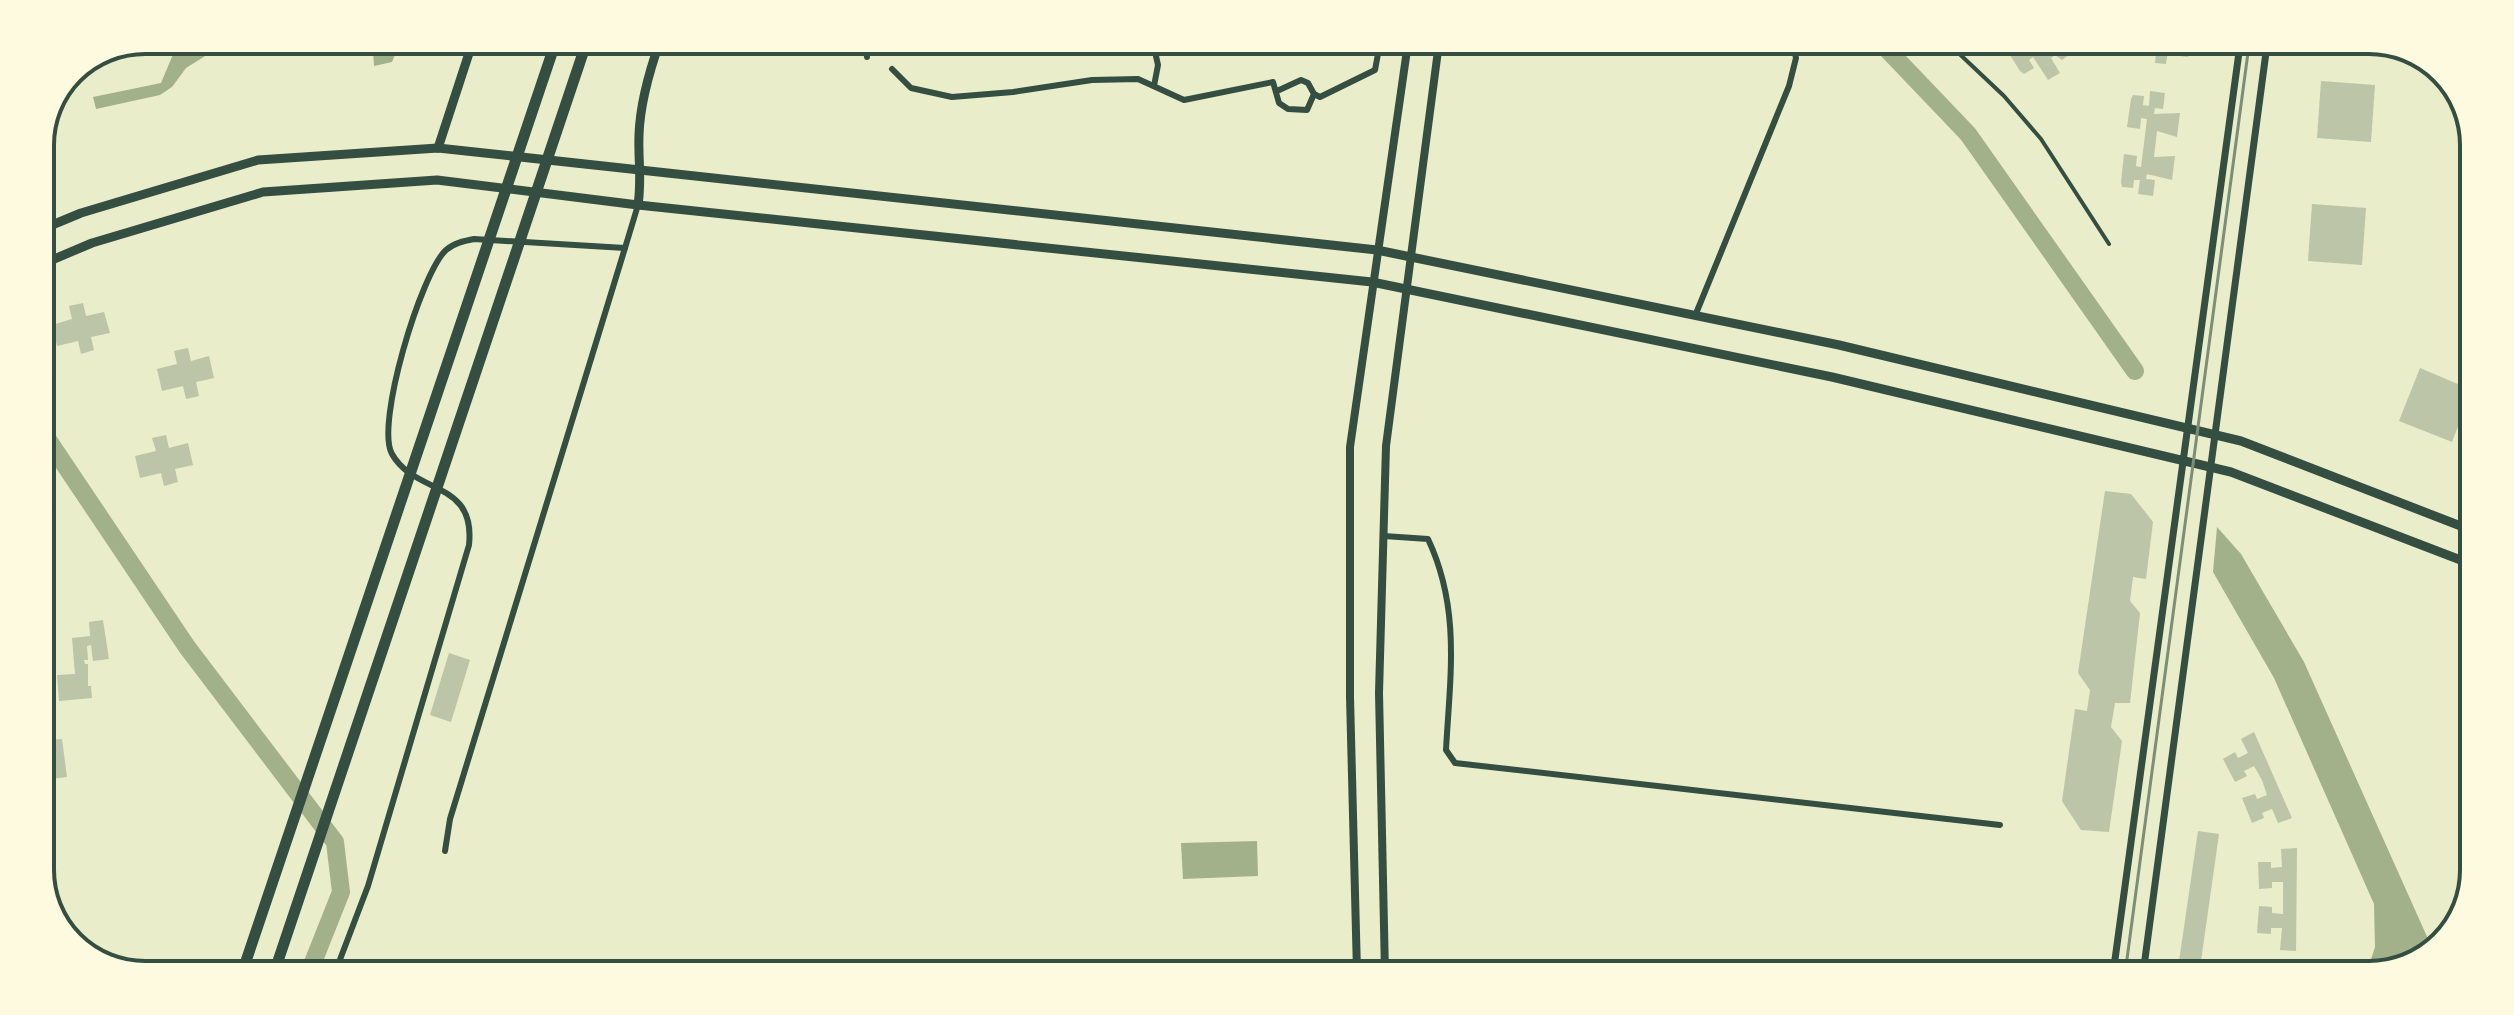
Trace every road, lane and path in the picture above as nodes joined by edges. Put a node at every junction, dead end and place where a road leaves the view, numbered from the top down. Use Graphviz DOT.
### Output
graph roads {
  1 [pos="469,54"];
  2 [pos="552,54"];
  3 [pos="583,54"];
  4 [pos="656,54"];
  5 [pos="867,54"];
  6 [pos="1156,54"];
  7 [pos="1378,54"];
  8 [pos="1406,54"];
  9 [pos="1438,54"];
  10 [pos="1795,54"];
  11 [pos="1960,54"];
  12 [pos="2239,54"];
  13 [pos="2266,54"];
  14 [pos="867,57"];
  15 [pos="892,69"];
  16 [pos="1154,86"];
  17 [pos="1277,91"];
  18 [pos="1314,94"];
  19 [pos="438,148"];
  20 [pos="643,173"];
  21 [pos="638,205"];
  22 [pos="54,224"];
  23 [pos="2109,244"];
  24 [pos="625,248"];
  25 [pos="1377,250"];
  26 [pos="1410,258"];
  27 [pos="54,259"];
  28 [pos="1372,282"];
  29 [pos="1408,289"];
  30 [pos="1695,316"];
  31 [pos="2189,428"];
  32 [pos="2217,435"];
  33 [pos="2185,461"];
  34 [pos="2212,467"];
  35 [pos="2460,526"];
  36 [pos="1384,536"];
  37 [pos="2460,560"];
  38 [pos="2000,825"];
  39 [pos="445,851"];
  40 [pos="246,961"];
  41 [pos="278,961"];
  42 [pos="339,961"];
  43 [pos="1357,961"];
  44 [pos="1385,961"];
  45 [pos="2115,961"];
  46 [pos="2145,961"];
  1 -- 19 [label="main road"];
  2 -- 40 [label="highway"];
  3 -- 41 [label="highway"];
  4 -- 20 [label="main road"];
  5 -- 14 [label="street"];
  6 -- 16 [label="street"];
  7 -- 18 [label="street"];
  8 -- 25 [label="main road"];
  9 -- 26 [label="main road"];
  10 -- 30 [label="street"];
  11 -- 23 [label="street"];
  12 -- 31 [label="street"];
  13 -- 32 [label="street"];
  15 -- 16 [label="street"];
  16 -- 17 [label="street"];
  17 -- 18 [label="street"];
  17 -- 18 [label="street"];
  19 -- 20 [label="main road"];
  19 -- 22 [label="main road"];
  20 -- 21 [label="main road"];
  20 -- 25 [label="main road"];
  21 -- 24 [label="street"];
  21 -- 27 [label="main road"];
  21 -- 28 [label="main road"];
  24 -- 39 [label="street"];
  24 -- 42 [label="street"];
  25 -- 26 [label="main road"];
  25 -- 28 [label="main road"];
  26 -- 29 [label="main road"];
  26 -- 30 [label="main road"];
  28 -- 29 [label="main road"];
  28 -- 43 [label="main road"];
  29 -- 33 [label="main road"];
  29 -- 36 [label="main road"];
  30 -- 31 [label="main road"];
  31 -- 32 [label="main road"];
  31 -- 33 [label="street"];
  32 -- 34 [label="street"];
  32 -- 35 [label="main road"];
  33 -- 34 [label="main road"];
  33 -- 45 [label="street"];
  34 -- 37 [label="main road"];
  34 -- 46 [label="street"];
  36 -- 38 [label="street"];
  36 -- 44 [label="main road"];
}
